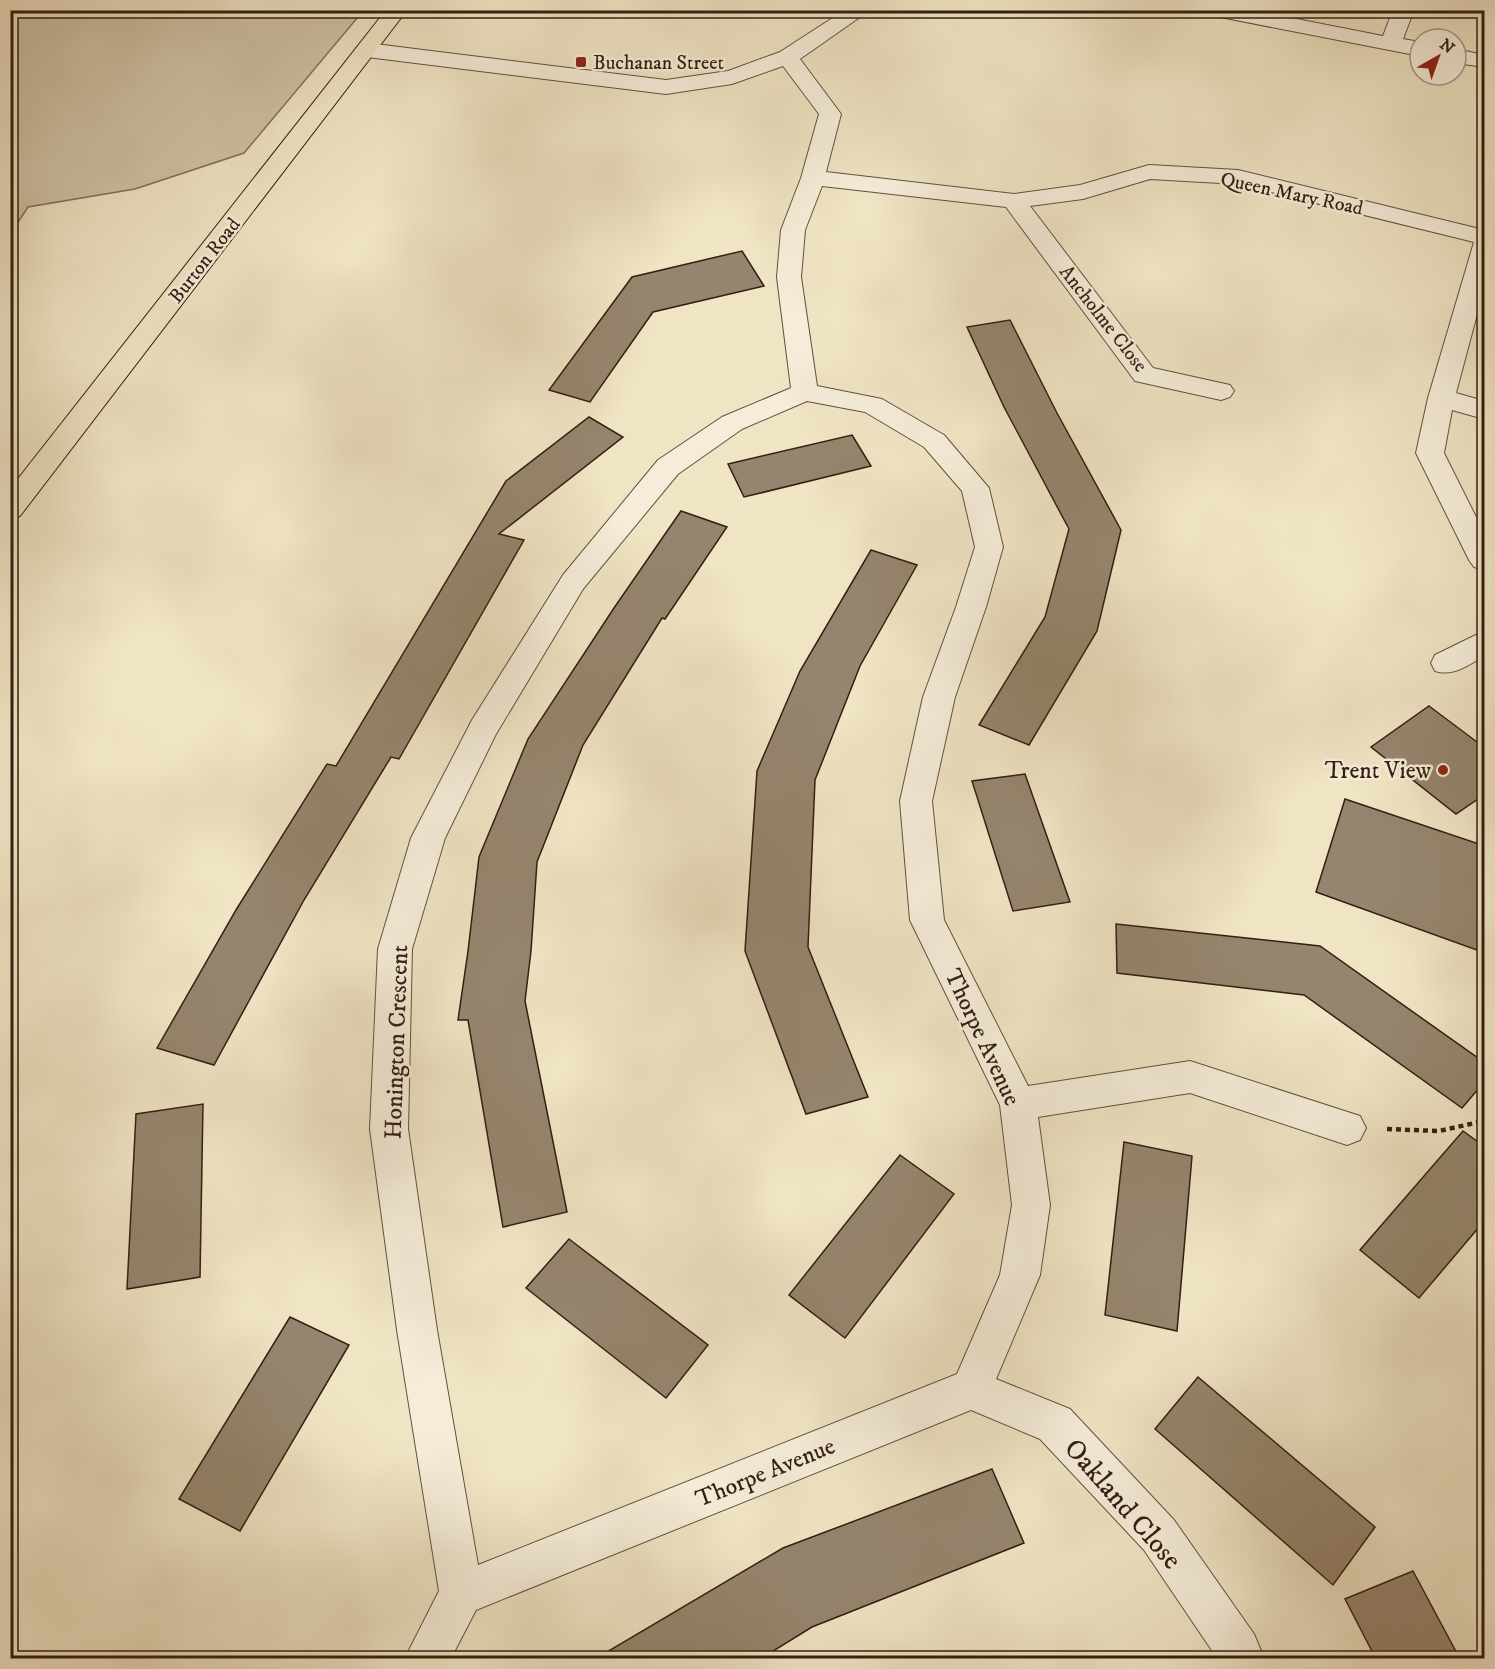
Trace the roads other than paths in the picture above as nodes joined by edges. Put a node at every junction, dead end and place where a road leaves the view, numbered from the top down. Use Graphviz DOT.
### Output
graph roads {
  1 [pos="397,10"];
  2 [pos="860,10"];
  3 [pos="1215,10"];
  4 [pos="1404,10"];
  5 [pos="1391,43"];
  6 [pos="1408,47"];
  7 [pos="367,50"];
  8 [pos="788,57"];
  9 [pos="1468,58"];
  10 [pos="1485,61"];
  11 [pos="813,178"];
  12 [pos="1014,201"];
  13 [pos="1485,237"];
  14 [pos="1485,245"];
  15 [pos="1221,391"];
  16 [pos="805,392"];
  17 [pos="1441,398"];
  18 [pos="1485,410"];
  19 [pos="10,509"];
  20 [pos="1485,560"];
  21 [pos="1485,642"];
  22 [pos="1446,663"];
  23 [pos="1018,1104"];
  24 [pos="1347,1128"];
  25 [pos="971,1389"];
  26 [pos="461,1594"];
  27 [pos="427,1659"];
  28 [pos="1242,1659"];
  1 -- 7 [label="main road, Burton Road"];
  2 -- 8 [label="street"];
  3 -- 5 [label="street"];
  4 -- 5 [label="street"];
  5 -- 6 [label="street"];
  7 -- 8 [label="street"];
  7 -- 19 [label="main road, Burton Road"];
  8 -- 11 [label="street"];
  9 -- 10 [label="street"];
  11 -- 12 [label="street, Queen Mary Road"];
  11 -- 16 [label="street"];
  12 -- 13 [label="street, Queen Mary Road"];
  12 -- 15 [label="street, Ancholme Close"];
  14 -- 17 [label="street"];
  16 -- 23 [label="street, Thorpe Avenue"];
  16 -- 26 [label="street, Honington Crescent"];
  17 -- 18 [label="street"];
  17 -- 20 [label="street"];
  21 -- 22 [label="street"];
  23 -- 24 [label="street"];
  23 -- 25 [label="street, Thorpe Avenue"];
  25 -- 26 [label="street, Thorpe Avenue"];
  25 -- 28 [label="street, Oakland Close"];
  26 -- 27 [label="street"];
}
